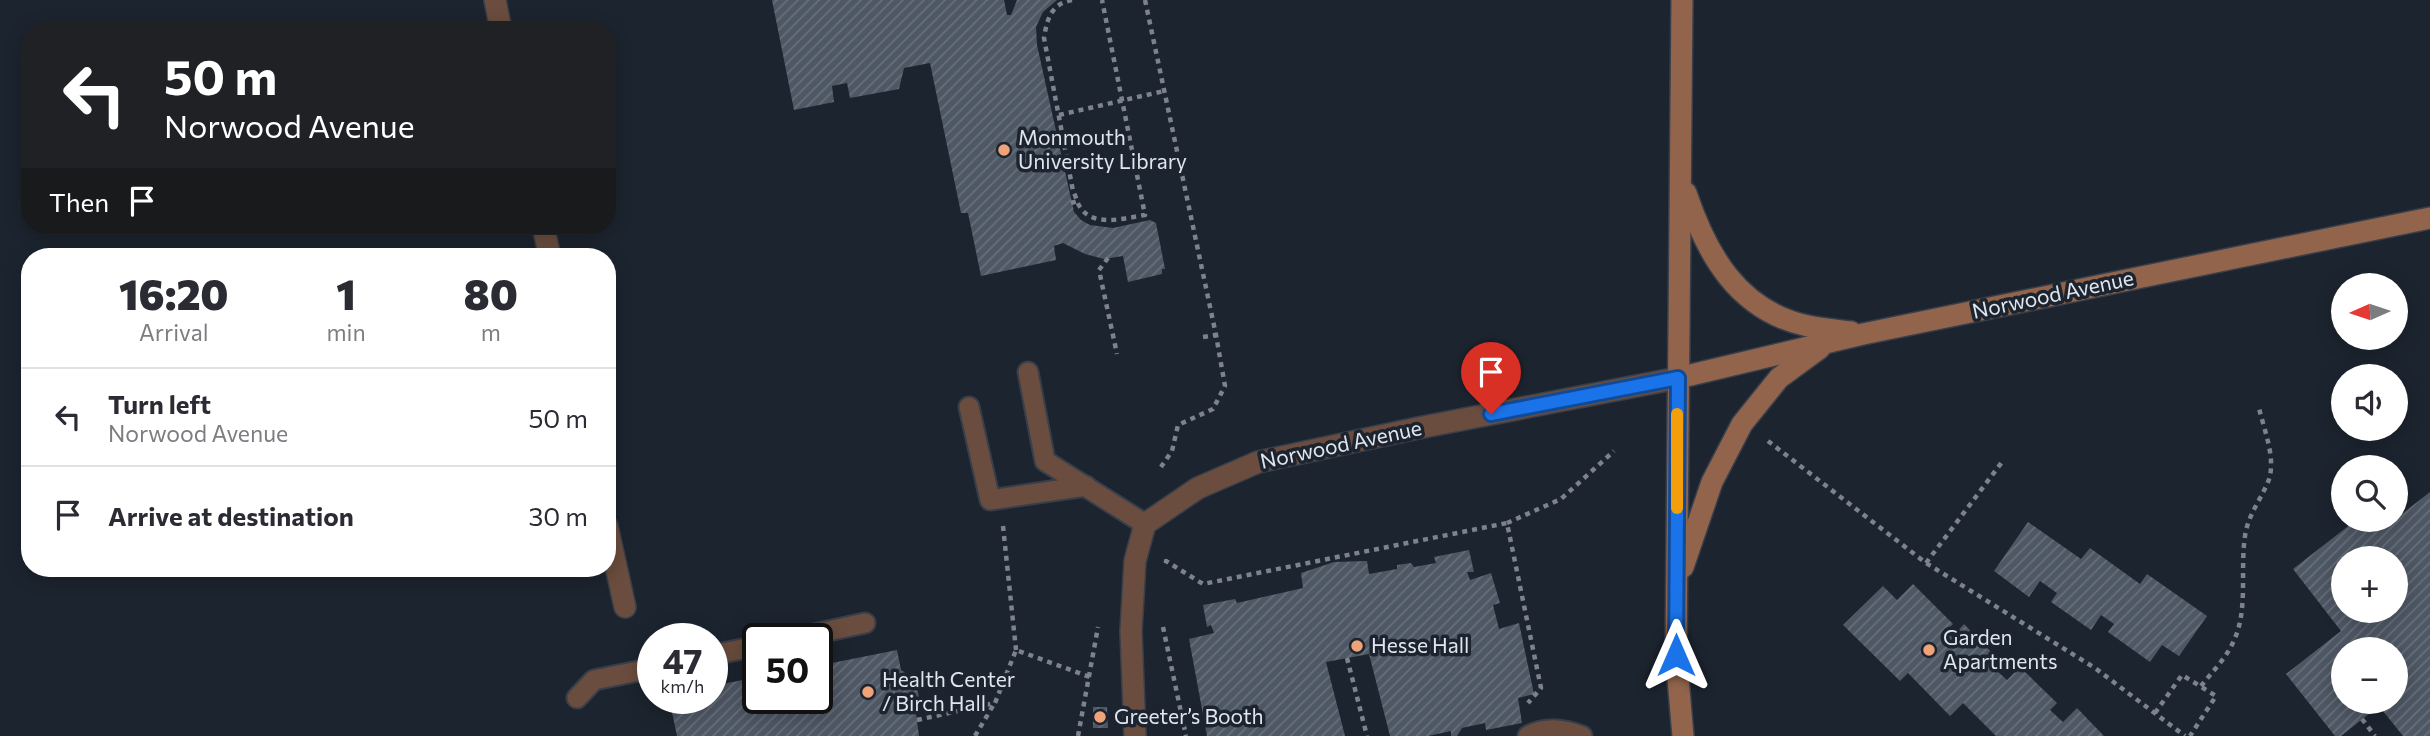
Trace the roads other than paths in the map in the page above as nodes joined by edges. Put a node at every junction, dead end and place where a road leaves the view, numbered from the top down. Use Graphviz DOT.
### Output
graph roads {
  1 [pos="495,0"];
  2 [pos="1682,0"];
  3 [pos="499,21"];
  4 [pos="1681,177"];
  5 [pos="2430,218"];
  6 [pos="1863,334"];
  7 [pos="1828,342"];
  8 [pos="1028,372"];
  9 [pos="1678,378"];
  10 [pos="969,407"];
  11 [pos="1086,486"];
  12 [pos="1145,524"];
  13 [pos="616,566"];
  14 [pos="1676,586"];
  15 [pos="625,607"];
  16 [pos="865,623"];
  17 [pos="833,630"];
  18 [pos="637,671"];
  19 [pos="577,698"];
  20 [pos="1135,736"];
  21 [pos="1528,736"];
  22 [pos="1582,736"];
  23 [pos="1683,736"];
  1 -- 3 [label="street"];
  2 -- 4 [label="main road"];
  4 -- 6 [label="main road"];
  4 -- 9 [label="main road"];
  5 -- 6 [label="main road, Norwood Avenue"];
  6 -- 7 [label="main road, Norwood Avenue"];
  7 -- 9 [label="main road, Norwood Avenue"];
  7 -- 14 [label="main road"];
  8 -- 11 [label="lane"];
  9 -- 12 [label="street, Norwood Avenue"];
  9 -- 14 [label="main road"];
  10 -- 11 [label="lane"];
  11 -- 12 [label="lane"];
  12 -- 20 [label="street"];
  13 -- 15 [label="street"];
  14 -- 23 [label="main road"];
  16 -- 17 [label="lane"];
  18 -- 19 [label="lane"];
  21 -- 22 [label="lane"];
}
